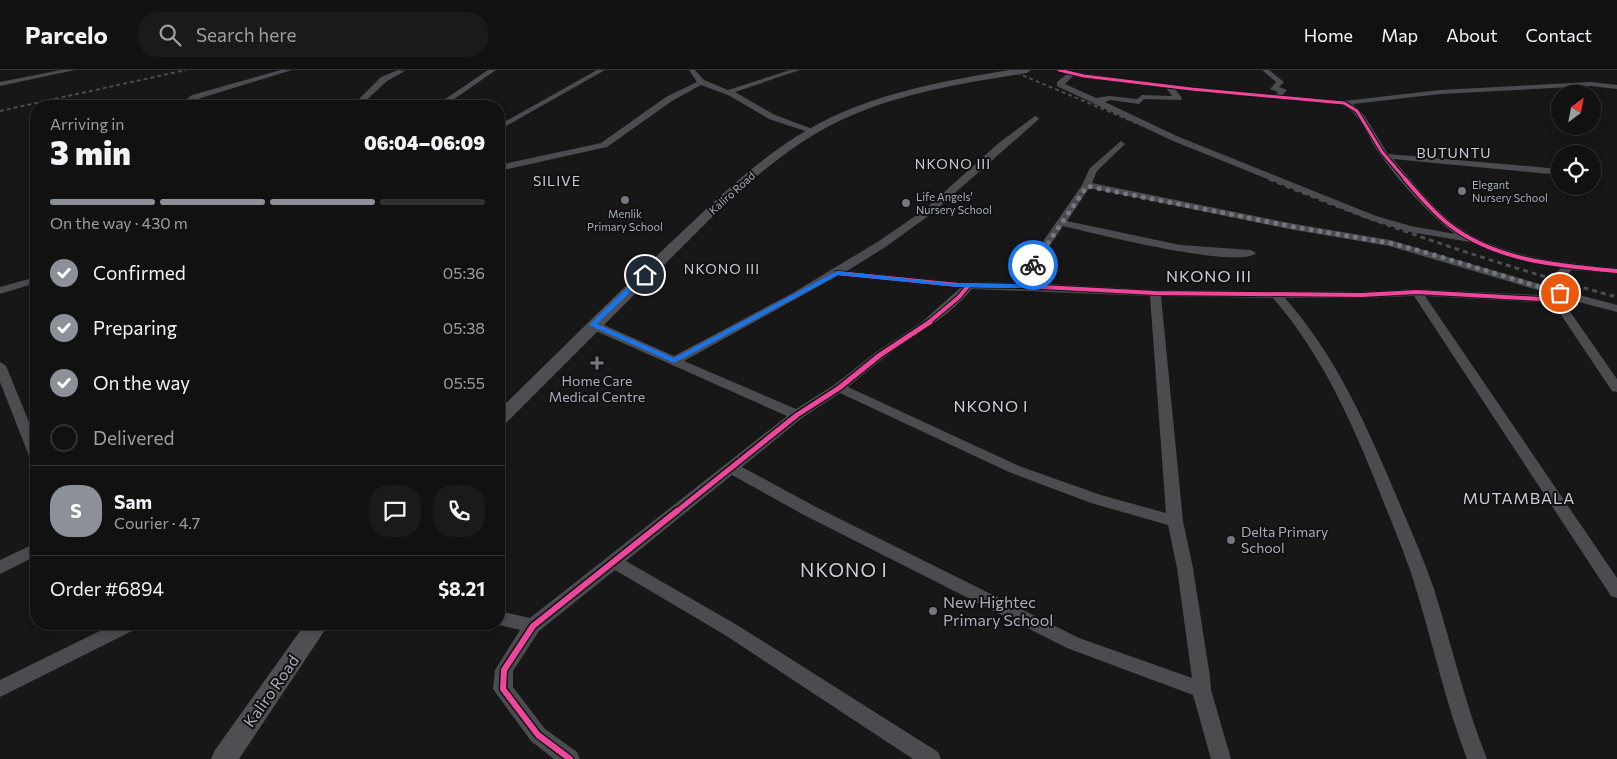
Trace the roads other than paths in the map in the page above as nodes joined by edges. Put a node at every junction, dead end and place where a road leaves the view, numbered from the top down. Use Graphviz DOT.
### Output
graph roads {
  1 [pos="72,70"];
  2 [pos="290,70"];
  3 [pos="492,70"];
  4 [pos="602,70"];
  5 [pos="692,70"];
  6 [pos="797,70"];
  7 [pos="1027,70"];
  8 [pos="1059,70"];
  9 [pos="1265,70"];
  10 [pos="402,71"];
  11 [pos="1071,74"];
  12 [pos="701,82"];
  13 [pos="0,84"];
  14 [pos="1168,86"];
  15 [pos="1617,87"];
  16 [pos="728,92"];
  17 [pos="1276,98"];
  18 [pos="190,100"];
  19 [pos="362,100"];
  20 [pos="448,100"];
  21 [pos="1096,101"];
  22 [pos="1076,102"];
  23 [pos="1344,103"];
  24 [pos="1035,118"];
  25 [pos="505,125"];
  26 [pos="814,131"];
  27 [pos="1121,144"];
  28 [pos="1386,156"];
  29 [pos="505,167"];
  30 [pos="1551,171"];
  31 [pos="1087,186"];
  32 [pos="1062,223"];
  33 [pos="1473,239"];
  34 [pos="1251,252"];
  35 [pos="1568,267"];
  36 [pos="1617,271"];
  37 [pos="837,273"];
  38 [pos="30,282"];
  39 [pos="968,286"];
  40 [pos="1023,286"];
  41 [pos="1546,288"];
  42 [pos="0,291"];
  43 [pos="1417,292"];
  44 [pos="1155,293"];
  45 [pos="1276,294"];
  46 [pos="1575,298"];
  47 [pos="1557,300"];
  48 [pos="1617,309"];
  49 [pos="593,325"];
  50 [pos="674,361"];
  51 [pos="0,366"];
  52 [pos="839,388"];
  53 [pos="1617,388"];
  54 [pos="505,414"];
  55 [pos="797,415"];
  56 [pos="30,441"];
  57 [pos="732,468"];
  58 [pos="1175,521"];
  59 [pos="30,552"];
  60 [pos="615,562"];
  61 [pos="0,568"];
  62 [pos="1617,591"];
  63 [pos="505,619"];
  64 [pos="533,626"];
  65 [pos="118,630"];
  66 [pos="314,630"];
  67 [pos="0,688"];
  68 [pos="1201,690"];
  69 [pos="224,759"];
  70 [pos="570,759"];
  71 [pos="931,759"];
  72 [pos="1221,759"];
  73 [pos="1477,759"];
  1 -- 13 [label="street"];
  2 -- 18 [label="street"];
  3 -- 20 [label="street"];
  4 -- 25 [label="street"];
  5 -- 12 [label="street"];
  6 -- 16 [label="street"];
  7 -- 26 [label="main road, Kaliro Road"];
  8 -- 11 [label="street"];
  9 -- 17 [label="street"];
  10 -- 19 [label="street"];
  11 -- 14 [label="street"];
  11 -- 21 [label="street"];
  12 -- 16 [label="street"];
  12 -- 29 [label="street"];
  14 -- 17 [label="street"];
  14 -- 21 [label="street"];
  15 -- 23 [label="street"];
  16 -- 26 [label="street"];
  17 -- 23 [label="street"];
  21 -- 22 [label="street"];
  21 -- 33 [label="street"];
  23 -- 28 [label="street"];
  24 -- 37 [label="street"];
  26 -- 49 [label="main road, Kaliro Road"];
  27 -- 31 [label="street"];
  28 -- 30 [label="street"];
  28 -- 33 [label="street"];
  31 -- 32 [label="street"];
  31 -- 41 [label="street"];
  32 -- 34 [label="street"];
  32 -- 40 [label="street"];
  33 -- 35 [label="street"];
  35 -- 36 [label="street"];
  35 -- 41 [label="street"];
  37 -- 39 [label="street"];
  37 -- 50 [label="street"];
  38 -- 42 [label="street"];
  39 -- 40 [label="street"];
  39 -- 52 [label="street"];
  40 -- 44 [label="street"];
  41 -- 46 [label="street"];
  43 -- 45 [label="street"];
  43 -- 47 [label="street"];
  43 -- 62 [label="street"];
  44 -- 45 [label="street"];
  44 -- 58 [label="street"];
  45 -- 73 [label="street"];
  46 -- 47 [label="street"];
  46 -- 48 [label="street"];
  47 -- 53 [label="street"];
  49 -- 50 [label="street"];
  49 -- 54 [label="main road, Kaliro Road"];
  50 -- 55 [label="street"];
  51 -- 56 [label="street"];
  52 -- 55 [label="street"];
  52 -- 58 [label="street"];
  55 -- 57 [label="street"];
  57 -- 60 [label="street"];
  57 -- 68 [label="street"];
  58 -- 68 [label="street"];
  59 -- 61 [label="street"];
  60 -- 64 [label="street"];
  60 -- 71 [label="street"];
  63 -- 64 [label="street"];
  64 -- 70 [label="street"];
  65 -- 67 [label="street"];
  66 -- 69 [label="main road, Kaliro Road"];
  68 -- 72 [label="street"];
}
